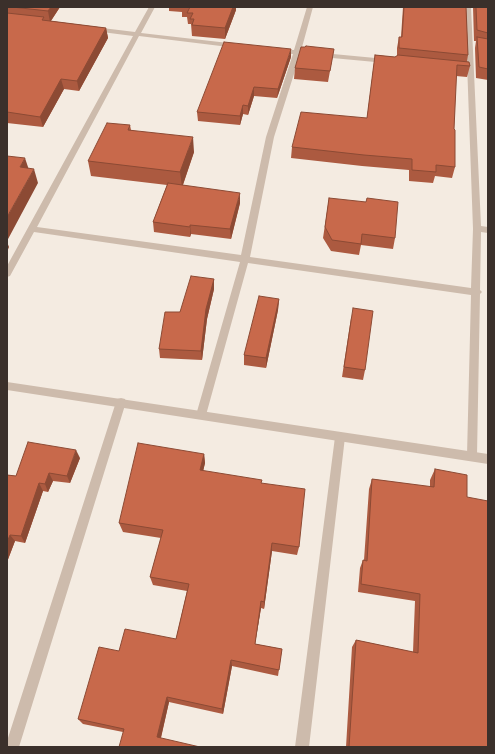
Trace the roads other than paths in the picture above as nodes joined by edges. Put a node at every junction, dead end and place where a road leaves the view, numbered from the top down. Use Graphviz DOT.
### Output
graph roads {
  1 [pos="152,7"];
  2 [pos="310,7"];
  3 [pos="468,7"];
  4 [pos="84,28"];
  5 [pos="137,34"];
  6 [pos="244,47"];
  7 [pos="267,49"];
  8 [pos="297,53"];
  9 [pos="392,62"];
  10 [pos="32,229"];
  11 [pos="477,229"];
  12 [pos="488,230"];
  13 [pos="246,259"];
  14 [pos="7,274"];
  15 [pos="477,292"];
  16 [pos="7,386"];
  17 [pos="121,402"];
  18 [pos="201,415"];
  19 [pos="340,437"];
  20 [pos="472,455"];
  21 [pos="488,458"];
  22 [pos="12,747"];
  23 [pos="302,747"];
  1 -- 5 [label="street"];
  2 -- 8 [label="street"];
  3 -- 11 [label="street"];
  4 -- 5 [label="street"];
  5 -- 6 [label="street"];
  5 -- 10 [label="street"];
  7 -- 8 [label="street"];
  8 -- 9 [label="street"];
  8 -- 13 [label="street"];
  10 -- 13 [label="street"];
  10 -- 14 [label="street"];
  11 -- 12 [label="street"];
  11 -- 15 [label="street"];
  13 -- 15 [label="street"];
  13 -- 18 [label="street"];
  15 -- 20 [label="street"];
  16 -- 17 [label="street"];
  17 -- 18 [label="street"];
  17 -- 22 [label="street"];
  18 -- 19 [label="street"];
  19 -- 20 [label="street"];
  19 -- 23 [label="street"];
  20 -- 21 [label="street"];
}
